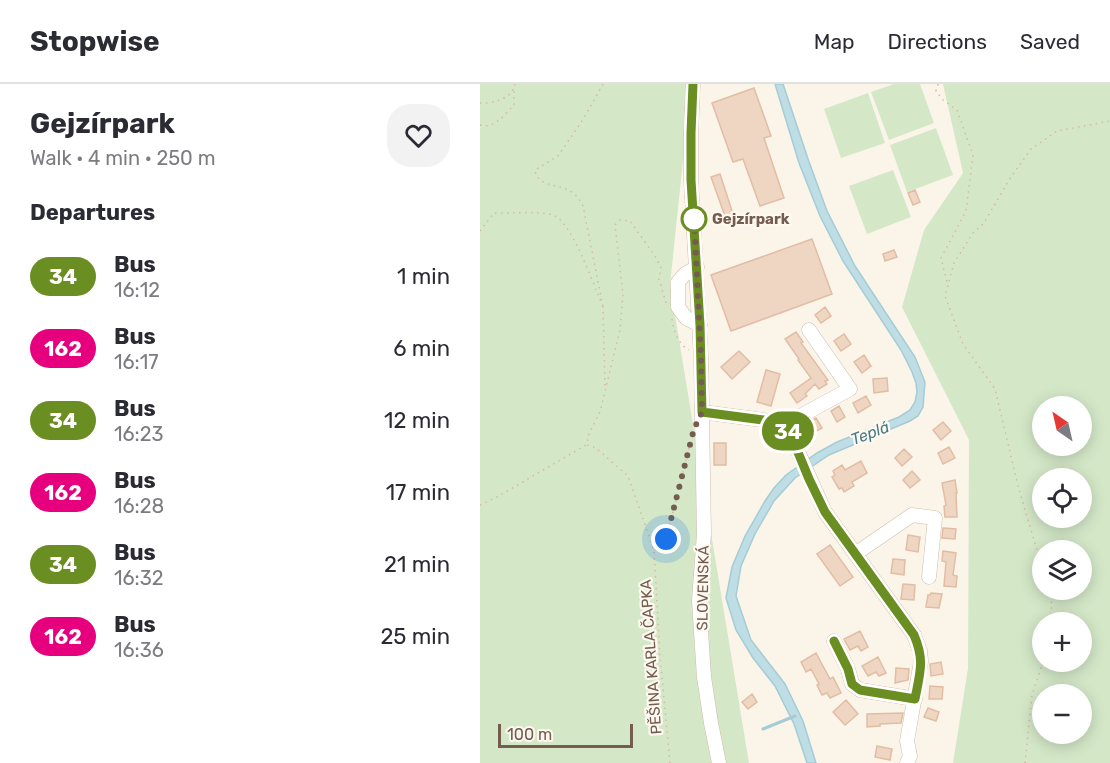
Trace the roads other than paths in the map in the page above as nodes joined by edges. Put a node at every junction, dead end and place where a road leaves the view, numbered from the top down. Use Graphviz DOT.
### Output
graph roads {
  1 [pos="693,84"];
  2 [pos="697,267"];
  3 [pos="700,325"];
  4 [pos="809,330"];
  5 [pos="702,412"];
  6 [pos="784,425"];
  7 [pos="855,554"];
  8 [pos="929,576"];
  9 [pos="834,641"];
  10 [pos="915,699"];
  11 [pos="718,763"];
  12 [pos="907,763"];
  1 -- 2 [label="street, SLOVENSKÁ"];
  2 -- 3 [label="street, SLOVENSKÁ"];
  2 -- 3 [label="street"];
  3 -- 5 [label="street, SLOVENSKÁ"];
  4 -- 6 [label="street"];
  5 -- 6 [label="street"];
  5 -- 11 [label="street, SLOVENSKÁ"];
  6 -- 7 [label="street"];
  7 -- 8 [label="street"];
  7 -- 10 [label="street"];
  9 -- 10 [label="street"];
  10 -- 12 [label="street"];
}
